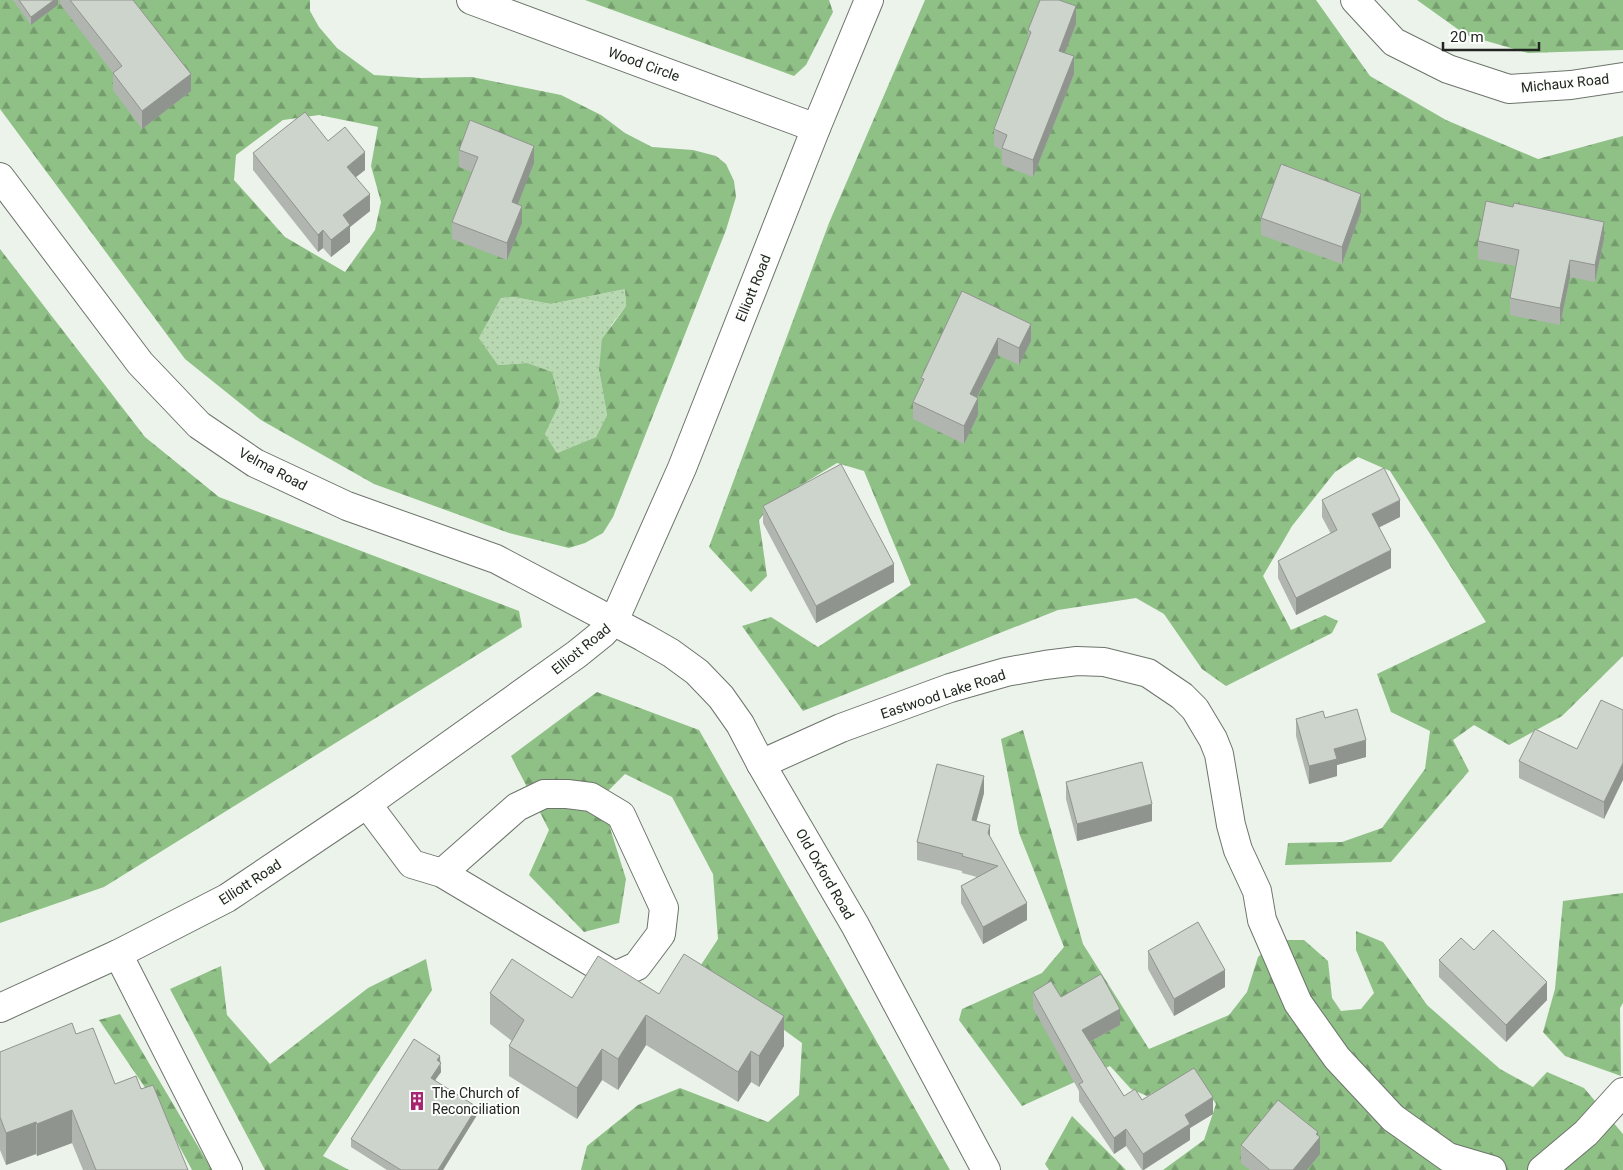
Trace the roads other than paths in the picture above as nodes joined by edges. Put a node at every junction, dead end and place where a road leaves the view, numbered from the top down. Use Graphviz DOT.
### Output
graph roads {
  1 [pos="471,0"];
  2 [pos="869,0"];
  3 [pos="1355,0"];
  4 [pos="1623,77"];
  5 [pos="816,128"];
  6 [pos="0,177"];
  7 [pos="614,621"];
  8 [pos="761,764"];
  9 [pos="368,804"];
  10 [pos="442,873"];
  11 [pos="118,954"];
  12 [pos="0,1008"];
  13 [pos="1623,1092"];
  14 [pos="228,1170"];
  15 [pos="986,1170"];
  16 [pos="1492,1170"];
  17 [pos="1542,1170"];
  1 -- 5 [label="street, Wood Circle"];
  2 -- 5 [label="street, Elliott Road"];
  3 -- 4 [label="street, Michaux Road"];
  5 -- 7 [label="street, Elliott Road"];
  6 -- 7 [label="street, Velma Road"];
  7 -- 8 [label="street, Old Oxford Road"];
  7 -- 9 [label="street, Elliott Road"];
  8 -- 15 [label="street, Old Oxford Road"];
  8 -- 16 [label="street, Eastwood Lake Road"];
  9 -- 10 [label="street"];
  9 -- 11 [label="street, Elliott Road"];
  10 -- 10 [label="street"];
  11 -- 12 [label="street, Elliott Road"];
  11 -- 14 [label="street"];
  13 -- 17 [label="street"];
}
